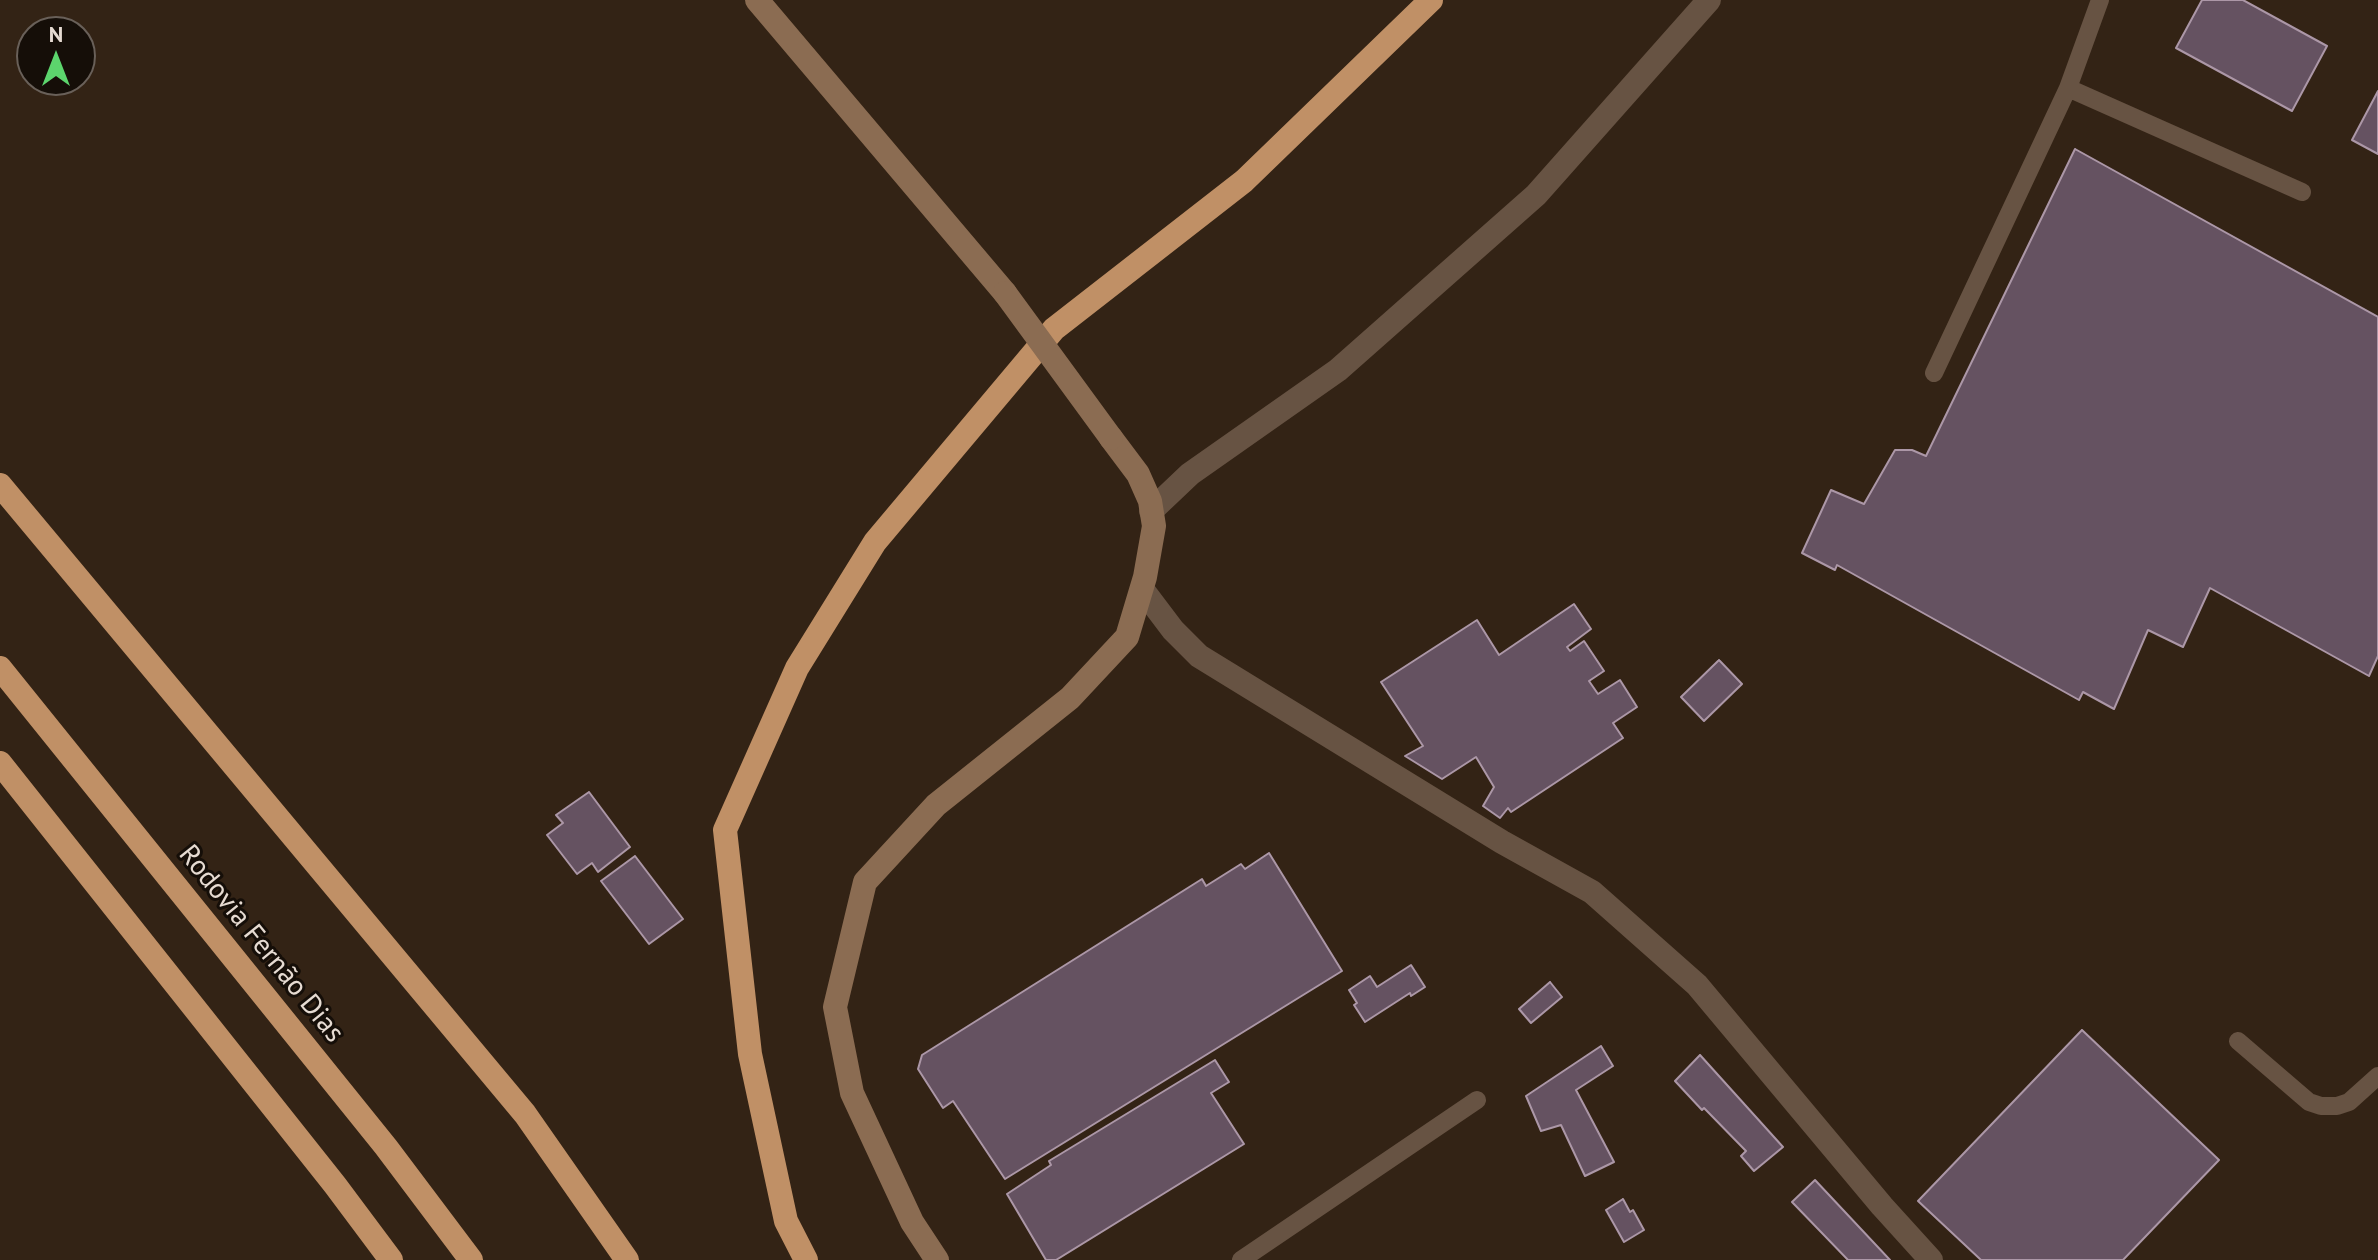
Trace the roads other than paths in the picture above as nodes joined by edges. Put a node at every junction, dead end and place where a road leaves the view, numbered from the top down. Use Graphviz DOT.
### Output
graph roads {
  1 [pos="757,0"];
  2 [pos="1431,0"];
  3 [pos="1709,0"];
  4 [pos="2100,0"];
  5 [pos="2068,88"];
  6 [pos="2302,192"];
  7 [pos="1934,373"];
  8 [pos="0,485"];
  9 [pos="1151,511"];
  10 [pos="1142,589"];
  11 [pos="0,668"];
  12 [pos="0,763"];
  13 [pos="2238,1041"];
  14 [pos="2378,1076"];
  15 [pos="1477,1100"];
  16 [pos="391,1260"];
  17 [pos="471,1260"];
  18 [pos="627,1260"];
  19 [pos="806,1260"];
  20 [pos="937,1260"];
  21 [pos="1241,1260"];
  22 [pos="1931,1260"];
  1 -- 9 [label="street, bridge"];
  2 -- 19 [label="highway"];
  3 -- 9 [label="street"];
  4 -- 5 [label="lane"];
  5 -- 6 [label="lane"];
  5 -- 7 [label="lane"];
  8 -- 18 [label="highway"];
  9 -- 10 [label="street"];
  10 -- 20 [label="street"];
  10 -- 22 [label="street"];
  11 -- 17 [label="highway, Rodovia Fernão Dias"];
  12 -- 16 [label="highway"];
  13 -- 14 [label="lane"];
  15 -- 21 [label="lane"];
}
